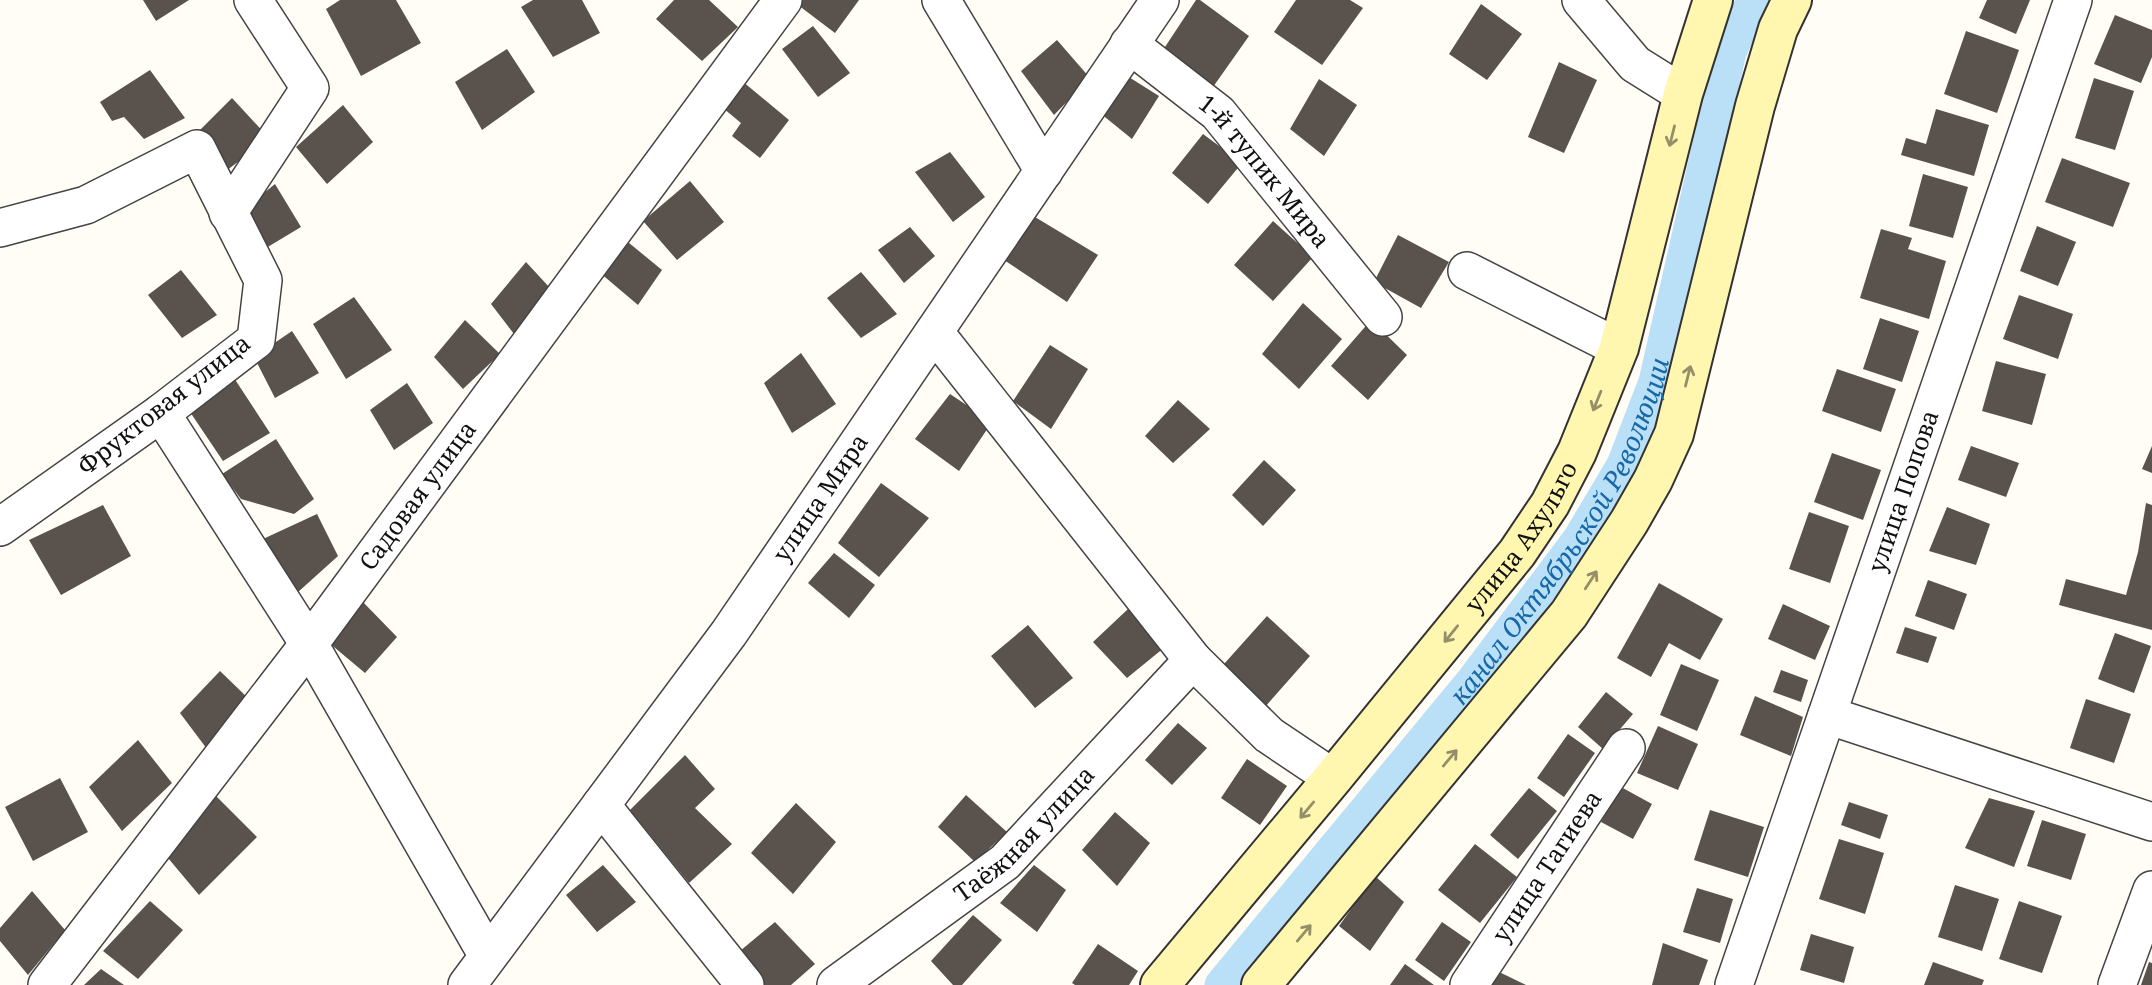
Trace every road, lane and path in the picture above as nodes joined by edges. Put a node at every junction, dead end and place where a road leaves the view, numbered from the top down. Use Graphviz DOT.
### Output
graph roads {
  1 [pos="253,0"];
  2 [pos="783,0"];
  3 [pos="941,0"];
  4 [pos="1160,0"];
  5 [pos="1581,0"];
  6 [pos="1713,0"];
  7 [pos="1792,0"];
  8 [pos="2073,0"];
  9 [pos="1129,44"];
  10 [pos="1683,94"];
  11 [pos="1044,171"];
  12 [pos="228,214"];
  13 [pos="0,228"];
  14 [pos="1467,271"];
  15 [pos="1383,317"];
  16 [pos="935,332"];
  17 [pos="1619,348"];
  18 [pos="160,414"];
  19 [pos="0,527"];
  20 [pos="309,644"];
  21 [pos="1193,660"];
  22 [pos="1826,715"];
  23 [pos="1626,748"];
  24 [pos="1333,778"];
  25 [pos="601,805"];
  26 [pos="2152,822"];
  27 [pos="2152,890"];
  28 [pos="488,956"];
  29 [pos="47,985"];
  30 [pos="467,985"];
  31 [pos="745,985"];
  32 [pos="836,985"];
  33 [pos="1160,985"];
  34 [pos="1261,985"];
  35 [pos="1469,985"];
  36 [pos="1734,985"];
  37 [pos="2117,985"];
  1 -- 12 [label="street"];
  2 -- 20 [label="street, Садовая улица"];
  3 -- 11 [label="street"];
  4 -- 9 [label="street, улица Мира"];
  5 -- 10 [label="street"];
  6 -- 10 [label="main road, улица Ахульго"];
  34 -- 7 [label="main road, one-way"];
  8 -- 22 [label="street, улица Попова"];
  9 -- 11 [label="street, улица Мира"];
  9 -- 15 [label="street, 1-й тупик Мира"];
  10 -- 17 [label="main road, улица Ахульго, one-way"];
  11 -- 16 [label="street, улица Мира"];
  12 -- 13 [label="street, Фруктовая улица"];
  12 -- 18 [label="street, Фруктовая улица"];
  14 -- 17 [label="street"];
  16 -- 21 [label="street"];
  16 -- 25 [label="street, улица Мира"];
  17 -- 24 [label="main road, улица Ахульго, one-way"];
  18 -- 19 [label="street, Фруктовая улица"];
  18 -- 20 [label="street"];
  20 -- 28 [label="street"];
  20 -- 29 [label="street, Садовая улица"];
  21 -- 24 [label="street"];
  21 -- 32 [label="street, Таёжная улица"];
  22 -- 26 [label="street"];
  22 -- 36 [label="street, улица Попова"];
  23 -- 35 [label="street, улица Тагиева"];
  24 -- 33 [label="main road, улица Ахульго, one-way"];
  25 -- 28 [label="street, улица Мира"];
  25 -- 31 [label="street"];
  27 -- 37 [label="street"];
  28 -- 30 [label="street, улица Мира"];
}
